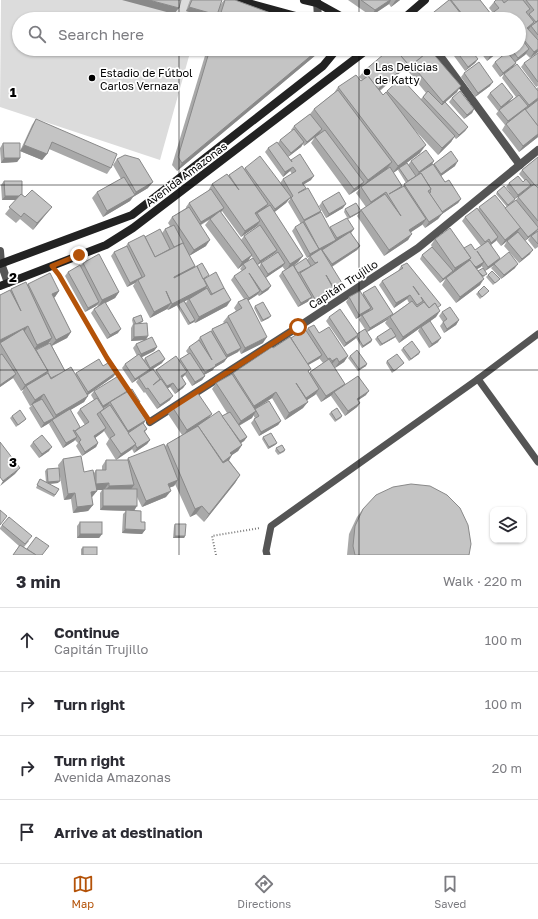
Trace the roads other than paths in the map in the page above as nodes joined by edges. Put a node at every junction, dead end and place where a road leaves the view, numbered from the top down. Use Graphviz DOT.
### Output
graph roads {
  1 [pos="237,0"];
  2 [pos="304,0"];
  3 [pos="425,0"];
  4 [pos="317,2"];
  5 [pos="281,12"];
  6 [pos="318,12"];
  7 [pos="334,12"];
  8 [pos="414,12"];
  9 [pos="331,56"];
  10 [pos="359,56"];
  11 [pos="440,56"];
  12 [pos="538,150"];
  13 [pos="520,165"];
  14 [pos="0,251"];
  15 [pos="1,264"];
  16 [pos="4,285"];
  17 [pos="538,334"];
  18 [pos="478,379"];
  19 [pos="150,422"];
  20 [pos="538,462"];
  21 [pos="267,555"];
  1 -- 5 [label="main road"];
  2 -- 4 [label="main road"];
  3 -- 8 [label="main road"];
  4 -- 6 [label="street"];
  4 -- 7 [label="main road"];
  9 -- 15 [label="main road, Avenida Amazonas"];
  10 -- 16 [label="main road, Avenida Amazonas"];
  11 -- 13 [label="street"];
  12 -- 13 [label="street, Capitán Trujillo"];
  13 -- 19 [label="street, Capitán Trujillo"];
  14 -- 15 [label="street"];
  15 -- 16 [label="street"];
  17 -- 18 [label="lane"];
  18 -- 20 [label="lane"];
  18 -- 21 [label="lane"];
}
